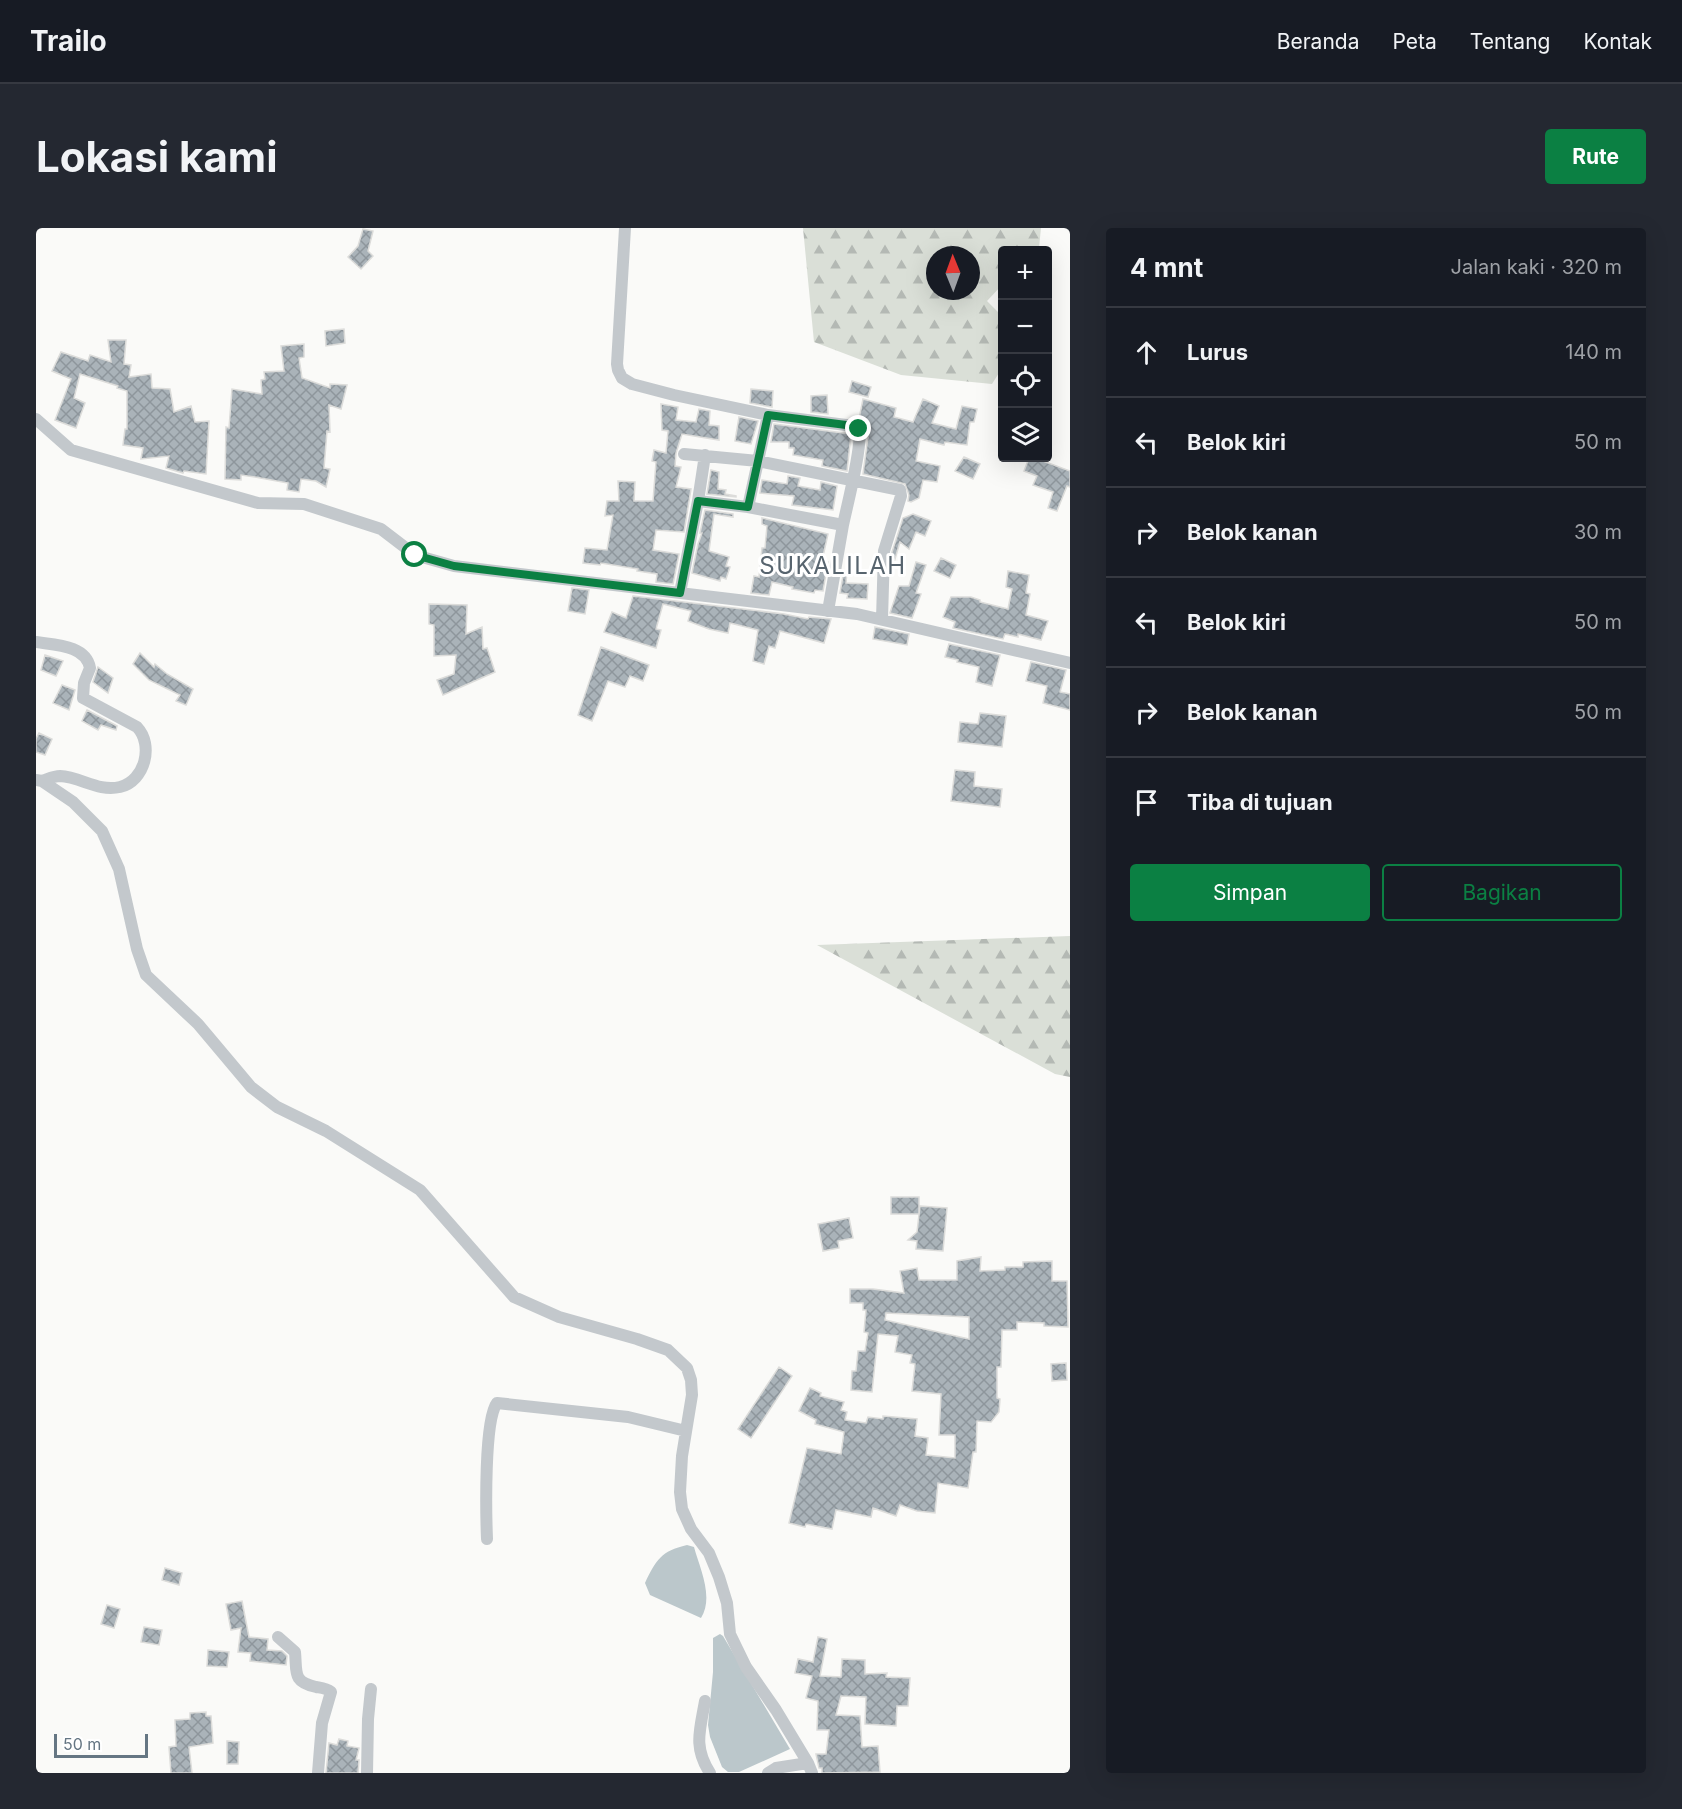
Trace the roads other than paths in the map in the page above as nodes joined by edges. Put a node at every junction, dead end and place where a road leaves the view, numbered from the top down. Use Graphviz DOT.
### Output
graph roads {
  1 [pos="625,228"];
  2 [pos="768,415"];
  3 [pos="36,419"];
  4 [pos="684,454"];
  5 [pos="705,455"];
  6 [pos="758,461"];
  7 [pos="853,479"];
  8 [pos="698,501"];
  9 [pos="748,507"];
  10 [pos="843,525"];
  11 [pos="680,593"];
  12 [pos="828,610"];
  13 [pos="882,620"];
  14 [pos="36,642"];
  15 [pos="1070,663"];
  16 [pos="39,781"];
  17 [pos="686,1431"];
  18 [pos="487,1539"];
  19 [pos="278,1637"];
  20 [pos="371,1689"];
  21 [pos="705,1701"];
  22 [pos="810,1768"];
  23 [pos="318,1773"];
  24 [pos="367,1773"];
  25 [pos="710,1773"];
  26 [pos="768,1773"];
  1 -- 2 [label="street"];
  2 -- 6 [label="street"];
  2 -- 7 [label="street"];
  3 -- 11 [label="street"];
  4 -- 5 [label="street"];
  5 -- 6 [label="street"];
  5 -- 8 [label="street"];
  6 -- 7 [label="street"];
  6 -- 9 [label="street"];
  7 -- 10 [label="street"];
  7 -- 13 [label="street"];
  8 -- 9 [label="street"];
  8 -- 11 [label="street"];
  9 -- 10 [label="street"];
  10 -- 12 [label="street"];
  11 -- 12 [label="street"];
  12 -- 13 [label="street"];
  13 -- 15 [label="street"];
  14 -- 16 [label="street"];
  16 -- 17 [label="street"];
  17 -- 18 [label="street"];
  17 -- 22 [label="street"];
  19 -- 23 [label="street"];
  20 -- 24 [label="street"];
  21 -- 25 [label="street"];
  22 -- 26 [label="street"];
}
